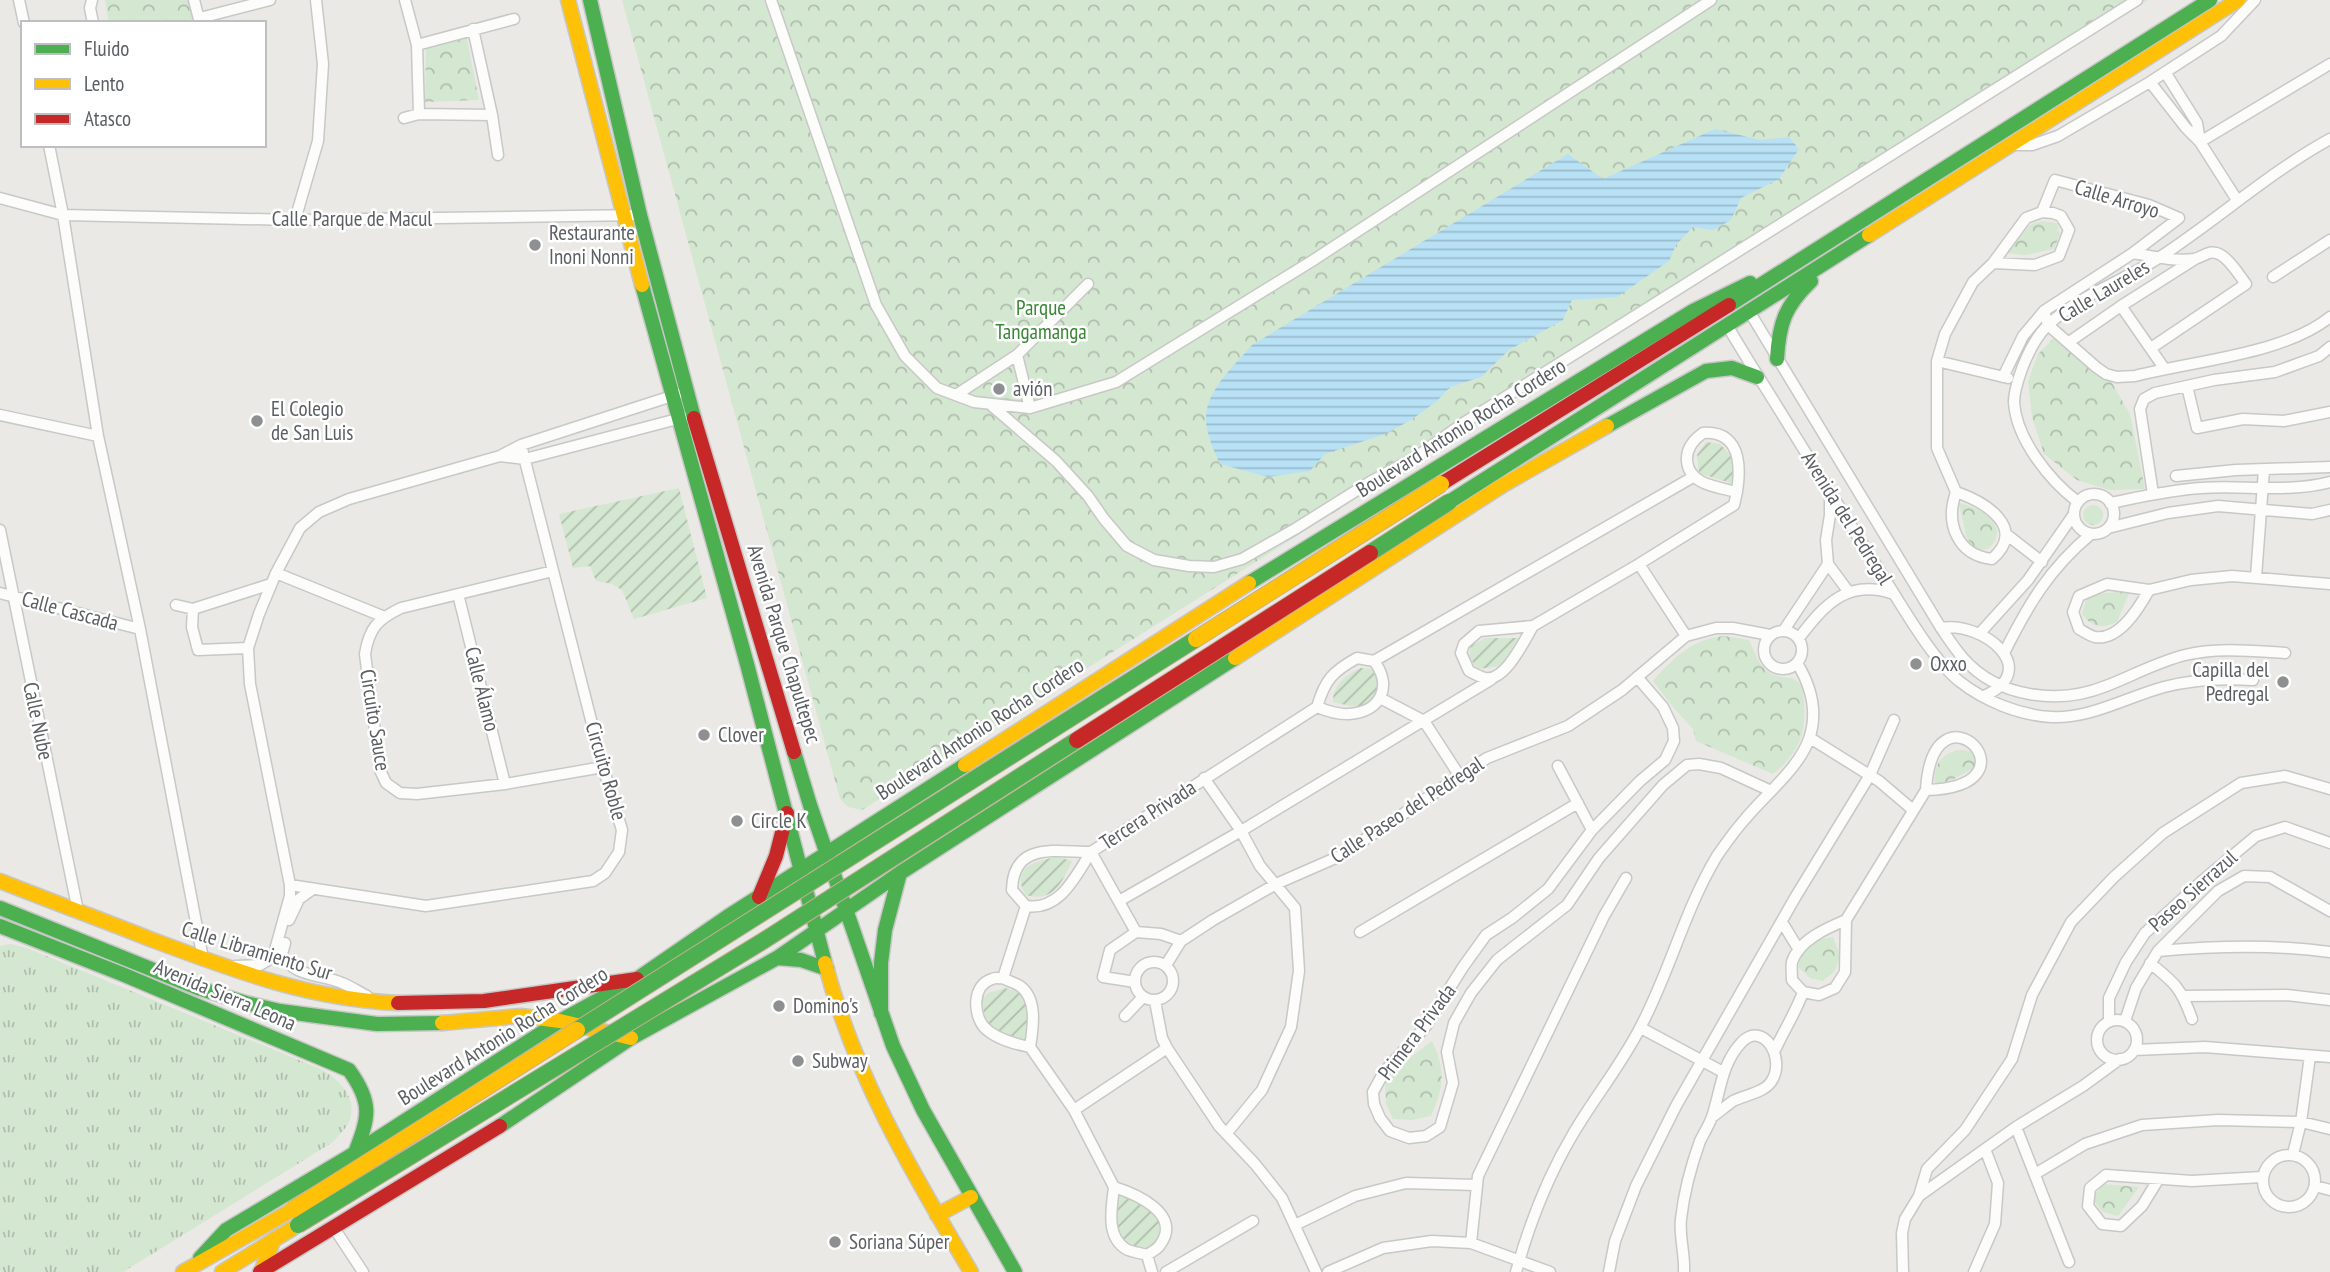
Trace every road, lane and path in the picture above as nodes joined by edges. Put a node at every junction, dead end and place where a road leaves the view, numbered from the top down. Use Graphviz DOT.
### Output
graph roads {
  1 [pos="19,0"];
  2 [pos="92,0"];
  3 [pos="194,0"];
  4 [pos="270,0"];
  5 [pos="316,0"];
  6 [pos="405,0"];
  7 [pos="568,0"];
  8 [pos="590,0"];
  9 [pos="771,0"];
  10 [pos="1711,0"];
  11 [pos="2137,0"];
  12 [pos="2210,0"];
  13 [pos="2238,0"];
  14 [pos="2255,0"];
  15 [pos="514,19"];
  16 [pos="200,20"];
  17 [pos="24,21"];
  18 [pos="93,21"];
  19 [pos="473,29"];
  20 [pos="417,45"];
  21 [pos="2330,64"];
  22 [pos="2165,72"];
  23 [pos="2150,82"];
  24 [pos="419,114"];
  25 [pos="492,115"];
  26 [pos="404,118"];
  27 [pos="2330,139"];
  28 [pos="2200,142"];
  29 [pos="2008,145"];
  30 [pos="49,147"];
  31 [pos="498,155"];
  32 [pos="0,198"];
  33 [pos="2236,200"];
  34 [pos="2042,212"];
  35 [pos="622,214"];
  36 [pos="63,215"];
  37 [pos="640,215"];
  38 [pos="295,220"];
  39 [pos="2330,240"];
  40 [pos="1849,246"];
  41 [pos="2133,253"];
  42 [pos="1808,255"];
  43 [pos="2160,257"];
  44 [pos="2195,259"];
  45 [pos="1993,264"];
  46 [pos="2273,277"];
  47 [pos="1088,284"];
  48 [pos="2121,306"];
  49 [pos="1749,311"];
  50 [pos="2044,311"];
  51 [pos="2330,317"];
  52 [pos="1727,325"];
  53 [pos="2048,325"];
  54 [pos="2069,342"];
  55 [pos="2330,347"];
  56 [pos="2151,348"];
  57 [pos="1017,355"];
  58 [pos="1777,359"];
  59 [pos="1937,360"];
  60 [pos="2164,368"];
  61 [pos="1757,377"];
  62 [pos="2003,377"];
  63 [pos="2018,381"];
  64 [pos="2187,386"];
  65 [pos="679,394"];
  66 [pos="956,395"];
  67 [pos="991,405"];
  68 [pos="1030,408"];
  69 [pos="2330,412"];
  70 [pos="1811,414"];
  71 [pos="0,415"];
  72 [pos="685,416"];
  73 [pos="1790,427"];
  74 [pos="1562,431"];
  75 [pos="98,436"];
  76 [pos="521,445"];
  77 [pos="500,456"];
  78 [pos="524,459"];
  79 [pos="2329,467"];
  80 [pos="2264,470"];
  81 [pos="2202,473"];
  82 [pos="2176,476"];
  83 [pos="1693,477"];
  84 [pos="2328,483"];
  85 [pos="1503,485"];
  86 [pos="2203,488"];
  87 [pos="2220,488"];
  88 [pos="2263,488"];
  89 [pos="1737,492"];
  90 [pos="1956,492"];
  91 [pos="1830,493"];
  92 [pos="2152,494"];
  93 [pos="2078,502"];
  94 [pos="2110,503"];
  95 [pos="2218,506"];
  96 [pos="2330,510"];
  97 [pos="2262,511"];
  98 [pos="2074,514"];
  99 [pos="2108,528"];
  100 [pos="0,530"];
  101 [pos="2007,534"];
  102 [pos="2091,534"];
  103 [pos="2042,562"];
  104 [pos="1639,564"];
  105 [pos="1828,564"];
  106 [pos="553,571"];
  107 [pos="276,573"];
  108 [pos="2256,576"];
  109 [pos="2028,580"];
  110 [pos="271,584"];
  111 [pos="2330,584"];
  112 [pos="2039,588"];
  113 [pos="2149,590"];
  114 [pos="1848,591"];
  115 [pos="0,593"];
  116 [pos="458,594"];
  117 [pos="1895,594"];
  118 [pos="12,596"];
  119 [pos="1803,601"];
  120 [pos="176,605"];
  121 [pos="193,609"];
  122 [pos="1817,615"];
  123 [pos="382,617"];
  124 [pos="1533,626"];
  125 [pos="1941,628"];
  126 [pos="140,629"];
  127 [pos="1784,630"];
  128 [pos="1980,633"];
  129 [pos="1770,635"];
  130 [pos="1686,636"];
  131 [pos="1799,638"];
  132 [pos="248,648"];
  133 [pos="2004,653"];
  134 [pos="2286,653"];
  135 [pos="1374,660"];
  136 [pos="1797,663"];
  137 [pos="1496,677"];
  138 [pos="1637,677"];
  139 [pos="2253,680"];
  140 [pos="2000,686"];
  141 [pos="1984,696"];
  142 [pos="1380,698"];
  143 [pos="1317,707"];
  144 [pos="1894,720"];
  145 [pos="1424,721"];
  146 [pos="1810,738"];
  147 [pos="1558,766"];
  148 [pos="604,767"];
  149 [pos="1459,775"];
  150 [pos="1870,775"];
  151 [pos="1204,778"];
  152 [pos="505,784"];
  153 [pos="2330,789"];
  154 [pos="1926,790"];
  155 [pos="1771,791"];
  156 [pos="1578,803"];
  157 [pos="1913,810"];
  158 [pos="787,813"];
  159 [pos="878,819"];
  160 [pos="1592,830"];
  161 [pos="1241,831"];
  162 [pos="2330,843"];
  163 [pos="1091,852"];
  164 [pos="827,853"];
  165 [pos="802,869"];
  166 [pos="900,873"];
  167 [pos="1626,878"];
  168 [pos="0,881"];
  169 [pos="1276,884"];
  170 [pos="290,885"];
  171 [pos="313,889"];
  172 [pos="758,897"];
  173 [pos="1119,901"];
  174 [pos="1026,906"];
  175 [pos="0,908"];
  176 [pos="78,911"];
  177 [pos="846,911"];
  178 [pos="2330,911"];
  179 [pos="727,917"];
  180 [pos="1846,920"];
  181 [pos="1782,922"];
  182 [pos="0,926"];
  183 [pos="817,930"];
  184 [pos="1136,932"];
  185 [pos="1360,932"];
  186 [pos="1181,940"];
  187 [pos="102,950"];
  188 [pos="1799,950"];
  189 [pos="2158,951"];
  190 [pos="2330,952"];
  191 [pos="279,953"];
  192 [pos="777,958"];
  193 [pos="203,959"];
  194 [pos="2150,962"];
  195 [pos="1166,965"];
  196 [pos="226,967"];
  197 [pos="757,969"];
  198 [pos="827,969"];
  199 [pos="122,974"];
  200 [pos="1003,978"];
  201 [pos="637,979"];
  202 [pos="1135,982"];
  203 [pos="1803,992"];
  204 [pos="2184,996"];
  205 [pos="1143,998"];
  206 [pos="2330,1000"];
  207 [pos="1155,1001"];
  208 [pos="379,1002"];
  209 [pos="881,1013"];
  210 [pos="1125,1016"];
  211 [pos="2192,1019"];
  212 [pos="560,1021"];
  213 [pos="2125,1021"];
  214 [pos="2109,1022"];
  215 [pos="1641,1028"];
  216 [pos="631,1038"];
  217 [pos="1030,1047"];
  218 [pos="1167,1048"];
  219 [pos="2134,1049"];
  220 [pos="1775,1050"];
  221 [pos="2103,1054"];
  222 [pos="2310,1056"];
  223 [pos="2330,1057"];
  224 [pos="2120,1059"];
  225 [pos="1702,1061"];
  226 [pos="1723,1072"];
  227 [pos="2098,1073"];
  228 [pos="1074,1110"];
  229 [pos="1712,1117"];
  230 [pos="2301,1122"];
  231 [pos="2016,1127"];
  232 [pos="2330,1129"];
  233 [pos="1226,1134"];
  234 [pos="1985,1149"];
  235 [pos="355,1153"];
  236 [pos="2293,1154"];
  237 [pos="2035,1174"];
  238 [pos="2262,1177"];
  239 [pos="2158,1180"];
  240 [pos="1476,1185"];
  241 [pos="2315,1186"];
  242 [pos="1114,1187"];
  243 [pos="2330,1190"];
  244 [pos="1919,1196"];
  245 [pos="971,1197"];
  246 [pos="937,1215"];
  247 [pos="295,1217"];
  248 [pos="1253,1221"];
  249 [pos="1296,1225"];
  250 [pos="334,1227"];
  251 [pos="274,1239"];
  252 [pos="1471,1243"];
  253 [pos="1147,1255"];
  254 [pos="1519,1260"];
  255 [pos="2069,1262"];
  256 [pos="188,1269"];
  257 [pos="222,1272"];
  258 [pos="261,1272"];
  259 [pos="363,1272"];
  260 [pos="971,1272"];
  261 [pos="1015,1272"];
  262 [pos="1152,1272"];
  263 [pos="1166,1272"];
  264 [pos="1316,1272"];
  265 [pos="1328,1272"];
  266 [pos="1516,1272"];
  267 [pos="1550,1272"];
  268 [pos="1609,1272"];
  269 [pos="1684,1272"];
  270 [pos="1903,1272"];
  271 [pos="1973,1272"];
  1 -- 17 [label="street"];
  2 -- 18 [label="street"];
  3 -- 16 [label="street"];
  4 -- 16 [label="street"];
  5 -- 38 [label="street"];
  6 -- 20 [label="street"];
  7 -- 35 [label="main road, Avenida Parque Chapultepec"];
  8 -- 37 [label="main road, Avenida Parque Chapultepec"];
  9 -- 66 [label="street"];
  10 -- 68 [label="street"];
  11 -- 67 [label="street"];
  12 -- 42 [label="main road"];
  13 -- 29 [label="main road"];
  14 -- 22 [label="street"];
  15 -- 19 [label="street"];
  19 -- 20 [label="street"];
  19 -- 25 [label="street"];
  20 -- 24 [label="street"];
  21 -- 28 [label="street"];
  22 -- 23 [label="street"];
  22 -- 28 [label="street"];
  23 -- 28 [label="street"];
  23 -- 29 [label="street"];
  24 -- 25 [label="street"];
  24 -- 26 [label="street"];
  25 -- 31 [label="street"];
  27 -- 33 [label="street, Calle Laureles"];
  28 -- 33 [label="street"];
  29 -- 40 [label="main road"];
  30 -- 36 [label="street"];
  32 -- 36 [label="street, Calle Parque de Macul"];
  33 -- 43 [label="street, Calle Laureles"];
  34 -- 41 [label="street, Calle Arroyo"];
  34 -- 45 [label="street"];
  34 -- 45 [label="street"];
  35 -- 37 [label="street, Calle Parque de Macul"];
  35 -- 38 [label="street, Calle Parque de Macul"];
  35 -- 65 [label="main road, Avenida Parque Chapultepec"];
  36 -- 38 [label="street, Calle Parque de Macul"];
  36 -- 75 [label="street"];
  37 -- 65 [label="main road, Avenida Parque Chapultepec"];
  39 -- 46 [label="street"];
  40 -- 49 [label="main road"];
  40 -- 58 [label="main road"];
  41 -- 43 [label="street"];
  41 -- 50 [label="street"];
  42 -- 159 [label="main road, Boulevard Antonio Rocha Cordero"];
  42 -- 247 [label="main road, bridge"];
  43 -- 44 [label="street"];
  43 -- 53 [label="street, Calle Laureles"];
  44 -- 48 [label="street"];
  44 -- 56 [label="street"];
  45 -- 59 [label="street"];
  47 -- 57 [label="street"];
  48 -- 54 [label="street"];
  48 -- 56 [label="street"];
  49 -- 52 [label="main road"];
  49 -- 58 [label="street, Avenida del Pedregal"];
  50 -- 53 [label="street"];
  50 -- 62 [label="street"];
  51 -- 60 [label="street"];
  52 -- 61 [label="street, Avenida del Pedregal"];
  52 -- 74 [label="main road"];
  53 -- 54 [label="street"];
  53 -- 63 [label="street, Calle Laureles"];
  54 -- 60 [label="street"];
  55 -- 64 [label="street"];
  56 -- 60 [label="street"];
  57 -- 66 [label="street"];
  57 -- 68 [label="street"];
  58 -- 70 [label="street, Avenida del Pedregal"];
  59 -- 62 [label="street"];
  59 -- 90 [label="street"];
  61 -- 73 [label="street, Avenida del Pedregal"];
  61 -- 85 [label="main road"];
  62 -- 63 [label="street"];
  63 -- 93 [label="street, Calle Laureles"];
  64 -- 69 [label="street"];
  64 -- 92 [label="street"];
  65 -- 72 [label="main road, Avenida Parque Chapultepec"];
  65 -- 76 [label="street"];
  66 -- 67 [label="street"];
  67 -- 68 [label="street"];
  70 -- 73 [label="street"];
  70 -- 125 [label="street, Avenida del Pedregal"];
  71 -- 75 [label="street"];
  72 -- 78 [label="street"];
  72 -- 158 [label="main road, Avenida Parque Chapultepec"];
  72 -- 164 [label="main road, Avenida Parque Chapultepec"];
  73 -- 91 [label="street, Avenida del Pedregal"];
  74 -- 85 [label="main road"];
  74 -- 247 [label="main road, bridge"];
  75 -- 126 [label="street"];
  76 -- 77 [label="street"];
  76 -- 78 [label="street, Circuito Roble"];
  77 -- 78 [label="street"];
  77 -- 107 [label="street"];
  78 -- 106 [label="street, Circuito Roble"];
  79 -- 80 [label="street"];
  79 -- 84 [label="street"];
  80 -- 81 [label="street"];
  80 -- 88 [label="street"];
  81 -- 82 [label="street"];
  81 -- 86 [label="street"];
  83 -- 89 [label="street"];
  83 -- 89 [label="street"];
  83 -- 135 [label="street"];
  84 -- 88 [label="street"];
  85 -- 166 [label="main road"];
  86 -- 87 [label="street"];
  86 -- 92 [label="street"];
  87 -- 88 [label="street"];
  87 -- 95 [label="street"];
  88 -- 97 [label="street"];
  89 -- 104 [label="street"];
  90 -- 101 [label="street"];
  90 -- 101 [label="street"];
  91 -- 105 [label="street"];
  91 -- 117 [label="street, Avenida del Pedregal"];
  92 -- 94 [label="street"];
  93 -- 94 [label="street"];
  93 -- 98 [label="street"];
  94 -- 99 [label="street"];
  95 -- 97 [label="street"];
  95 -- 99 [label="street"];
  96 -- 97 [label="street"];
  97 -- 108 [label="street"];
  98 -- 102 [label="street"];
  98 -- 103 [label="street"];
  99 -- 102 [label="street"];
  100 -- 118 [label="street, Calle Nube"];
  101 -- 103 [label="street"];
  102 -- 112 [label="street"];
  103 -- 109 [label="street"];
  104 -- 124 [label="street"];
  104 -- 130 [label="street"];
  105 -- 114 [label="street"];
  105 -- 119 [label="street"];
  106 -- 116 [label="street"];
  106 -- 148 [label="street, Circuito Roble"];
  107 -- 110 [label="street"];
  107 -- 123 [label="street"];
  108 -- 111 [label="street"];
  108 -- 113 [label="street"];
  109 -- 112 [label="street"];
  109 -- 128 [label="street"];
  110 -- 121 [label="street"];
  110 -- 132 [label="street"];
  112 -- 133 [label="street"];
  113 -- 113 [label="street"];
  114 -- 117 [label="street"];
  114 -- 122 [label="street"];
  115 -- 118 [label="street, Calle Cascada"];
  116 -- 123 [label="street"];
  116 -- 152 [label="street, Calle Álamo"];
  117 -- 141 [label="street, Avenida del Pedregal"];
  118 -- 126 [label="street, Calle Cascada"];
  118 -- 176 [label="street, Calle Nube"];
  119 -- 122 [label="street"];
  119 -- 127 [label="street"];
  120 -- 121 [label="street"];
  121 -- 132 [label="street"];
  122 -- 131 [label="street"];
  123 -- 152 [label="street, Circuito Sauce"];
  124 -- 137 [label="street"];
  124 -- 137 [label="street"];
  125 -- 128 [label="street"];
  125 -- 140 [label="street, Avenida del Pedregal"];
  126 -- 193 [label="street"];
  127 -- 129 [label="street"];
  127 -- 131 [label="street"];
  128 -- 133 [label="street"];
  129 -- 130 [label="street, Calle Paseo del Pedregal"];
  129 -- 136 [label="street"];
  130 -- 138 [label="street, Calle Paseo del Pedregal"];
  131 -- 136 [label="street"];
  132 -- 170 [label="street"];
  133 -- 140 [label="street"];
  134 -- 140 [label="street, Avenida del Pedregal"];
  135 -- 142 [label="street"];
  135 -- 143 [label="street"];
  136 -- 146 [label="street"];
  137 -- 145 [label="street"];
  138 -- 149 [label="street, Calle Paseo del Pedregal"];
  138 -- 160 [label="street, Primera Privada"];
  139 -- 141 [label="street, Avenida del Pedregal"];
  140 -- 141 [label="street"];
  142 -- 143 [label="street"];
  142 -- 145 [label="street"];
  143 -- 151 [label="street, Tercera Privada"];
  144 -- 150 [label="street"];
  145 -- 149 [label="street"];
  145 -- 161 [label="street"];
  146 -- 150 [label="street"];
  146 -- 155 [label="street"];
  147 -- 156 [label="street"];
  148 -- 152 [label="street, Circuito Sauce"];
  148 -- 171 [label="street, Circuito Roble"];
  149 -- 169 [label="street, Calle Paseo del Pedregal"];
  150 -- 157 [label="street"];
  150 -- 181 [label="street"];
  151 -- 161 [label="street, Tercera Privada"];
  151 -- 163 [label="street, Tercera Privada"];
  153 -- 244 [label="street"];
  154 -- 154 [label="street"];
  154 -- 157 [label="street"];
  155 -- 160 [label="street, Primera Privada"];
  155 -- 215 [label="street"];
  156 -- 160 [label="street"];
  156 -- 185 [label="street"];
  157 -- 180 [label="street"];
  158 -- 165 [label="main road, Avenida Parque Chapultepec"];
  158 -- 172 [label="main road"];
  159 -- 164 [label="main road, Boulevard Antonio Rocha Cordero"];
  159 -- 166 [label="main road"];
  161 -- 169 [label="street, Tercera Privada"];
  161 -- 173 [label="street"];
  162 -- 214 [label="street, Paseo Sierrazul"];
  163 -- 173 [label="street"];
  163 -- 174 [label="street"];
  163 -- 174 [label="street"];
  164 -- 165 [label="main road, Boulevard Antonio Rocha Cordero"];
  164 -- 177 [label="main road, Avenida Parque Chapultepec"];
  165 -- 172 [label="main road, Boulevard Antonio Rocha Cordero"];
  165 -- 183 [label="main road, Avenida Parque Chapultepec"];
  166 -- 177 [label="main road"];
  166 -- 209 [label="main road"];
  167 -- 240 [label="street"];
  168 -- 176 [label="main road, Calle Libramiento Sur"];
  169 -- 186 [label="street, Calle Paseo del Pedregal"];
  169 -- 233 [label="street, Tercera Privada"];
  170 -- 171 [label="street, Circuito Roble"];
  170 -- 191 [label="street"];
  171 -- 191 [label="street"];
  172 -- 179 [label="main road, Boulevard Antonio Rocha Cordero"];
  173 -- 184 [label="street"];
  174 -- 200 [label="street"];
  175 -- 187 [label="main road"];
  176 -- 193 [label="main road, Calle Libramiento Sur"];
  177 -- 183 [label="main road"];
  177 -- 209 [label="main road, Avenida Parque Chapultepec"];
  178 -- 189 [label="street"];
  179 -- 197 [label="main road"];
  179 -- 201 [label="main road, Boulevard Antonio Rocha Cordero"];
  180 -- 188 [label="street"];
  180 -- 203 [label="street"];
  181 -- 188 [label="street"];
  181 -- 225 [label="street"];
  182 -- 199 [label="main road, Avenida Sierra Leona"];
  183 -- 192 [label="main road"];
  183 -- 198 [label="main road, Avenida Parque Chapultepec"];
  184 -- 186 [label="street"];
  184 -- 202 [label="street"];
  186 -- 195 [label="street, Calle Paseo del Pedregal"];
  187 -- 199 [label="main road"];
  187 -- 212 [label="main road"];
  188 -- 203 [label="street"];
  189 -- 190 [label="street"];
  189 -- 194 [label="street"];
  191 -- 196 [label="street"];
  191 -- 208 [label="street"];
  192 -- 197 [label="main road"];
  192 -- 198 [label="main road"];
  193 -- 196 [label="main road, Calle Libramiento Sur"];
  194 -- 204 [label="street"];
  194 -- 213 [label="street"];
  195 -- 202 [label="street"];
  195 -- 207 [label="street"];
  196 -- 208 [label="main road, Calle Libramiento Sur"];
  197 -- 216 [label="main road"];
  198 -- 246 [label="main road, Avenida Parque Chapultepec"];
  199 -- 235 [label="main road, Avenida Sierra Leona"];
  200 -- 217 [label="street"];
  200 -- 217 [label="street"];
  201 -- 208 [label="main road, Calle Libramiento Sur"];
  201 -- 212 [label="main road, Boulevard Antonio Rocha Cordero"];
  202 -- 205 [label="street"];
  203 -- 220 [label="street"];
  204 -- 206 [label="street"];
  204 -- 211 [label="street"];
  205 -- 207 [label="street"];
  205 -- 210 [label="street"];
  207 -- 218 [label="street"];
  209 -- 245 [label="main road, Avenida Parque Chapultepec"];
  212 -- 216 [label="main road"];
  212 -- 235 [label="main road, Boulevard Antonio Rocha Cordero"];
  213 -- 214 [label="street"];
  213 -- 219 [label="street"];
  214 -- 221 [label="street"];
  215 -- 225 [label="street"];
  215 -- 254 [label="street"];
  216 -- 250 [label="main road"];
  217 -- 228 [label="street"];
  218 -- 228 [label="street"];
  218 -- 233 [label="street"];
  219 -- 222 [label="street"];
  219 -- 224 [label="street"];
  220 -- 226 [label="street"];
  220 -- 229 [label="street"];
  221 -- 224 [label="street"];
  221 -- 227 [label="street"];
  222 -- 223 [label="street"];
  222 -- 230 [label="street"];
  224 -- 227 [label="street"];
  225 -- 226 [label="street"];
  225 -- 268 [label="street"];
  226 -- 229 [label="street"];
  227 -- 231 [label="street"];
  228 -- 242 [label="street"];
  229 -- 269 [label="street"];
  230 -- 232 [label="street"];
  230 -- 236 [label="street"];
  230 -- 237 [label="street"];
  231 -- 234 [label="street"];
  231 -- 237 [label="street"];
  233 -- 249 [label="street"];
  234 -- 244 [label="street"];
  234 -- 271 [label="street"];
  235 -- 256 [label="main road, Boulevard Antonio Rocha Cordero"];
  236 -- 238 [label="street"];
  236 -- 241 [label="street"];
  237 -- 255 [label="street"];
  238 -- 239 [label="street"];
  238 -- 241 [label="street"];
  239 -- 239 [label="street"];
  240 -- 249 [label="street"];
  240 -- 252 [label="street"];
  241 -- 243 [label="street"];
  242 -- 253 [label="street"];
  242 -- 253 [label="street"];
  244 -- 270 [label="street"];
  245 -- 246 [label="main road"];
  245 -- 261 [label="main road, Avenida Parque Chapultepec"];
  246 -- 260 [label="main road, Avenida Parque Chapultepec"];
  247 -- 251 [label="main road"];
  247 -- 256 [label="main road"];
  248 -- 263 [label="street"];
  249 -- 264 [label="street"];
  250 -- 258 [label="main road"];
  250 -- 259 [label="street"];
  251 -- 257 [label="main road"];
  251 -- 258 [label="main road"];
  252 -- 254 [label="street"];
  252 -- 265 [label="street"];
  253 -- 262 [label="street"];
  254 -- 266 [label="street"];
  254 -- 267 [label="street"];
}
